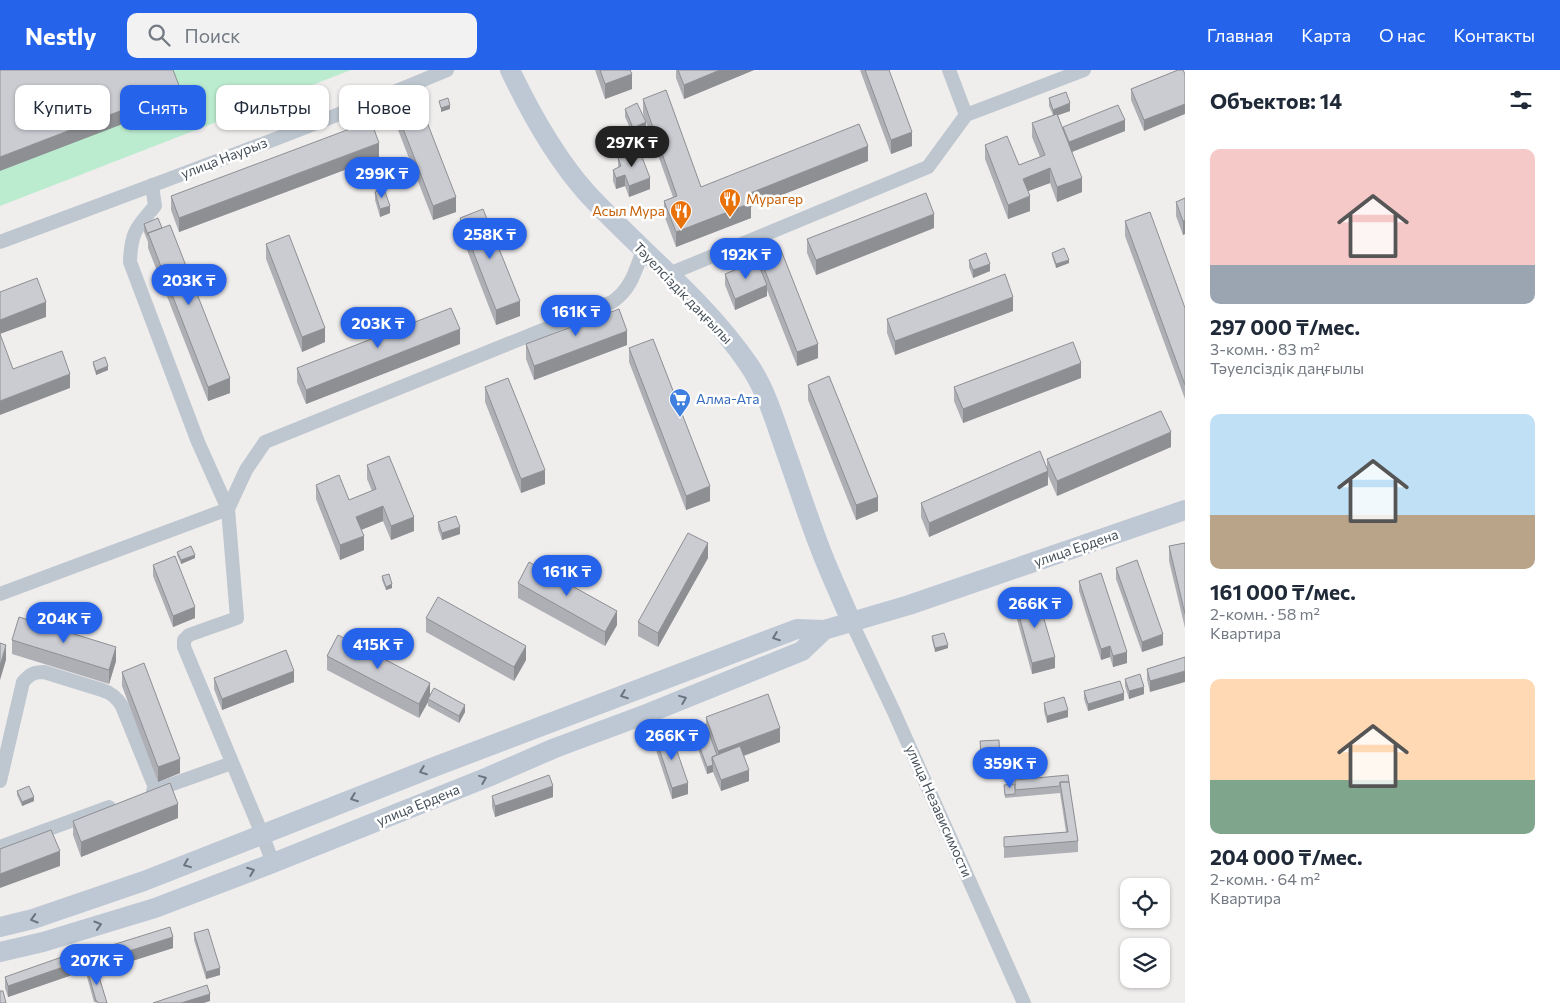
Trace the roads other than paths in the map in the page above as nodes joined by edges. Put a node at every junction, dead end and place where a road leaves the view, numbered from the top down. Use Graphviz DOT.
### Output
graph roads {
  1 [pos="447,70"];
  2 [pos="510,70"];
  3 [pos="949,70"];
  4 [pos="1084,70"];
  5 [pos="966,115"];
  6 [pos="152,185"];
  7 [pos="0,242"];
  8 [pos="643,250"];
  9 [pos="669,274"];
  10 [pos="228,509"];
  11 [pos="1185,510"];
  12 [pos="0,594"];
  13 [pos="851,621"];
  14 [pos="824,630"];
  15 [pos="232,763"];
  16 [pos="0,781"];
  17 [pos="156,790"];
  18 [pos="138,797"];
  19 [pos="119,804"];
  20 [pos="262,834"];
  21 [pos="0,846"];
  22 [pos="273,863"];
  23 [pos="0,927"];
  24 [pos="0,952"];
  25 [pos="1024,1003"];
  1 -- 6 [label="street, улица Наурыз"];
  2 -- 8 [label="street, Тәуелсіздік даңғылы"];
  3 -- 5 [label="street"];
  4 -- 5 [label="street"];
  5 -- 9 [label="street"];
  6 -- 7 [label="street, улица Наурыз"];
  6 -- 10 [label="street"];
  8 -- 9 [label="street, Тәуелсіздік даңғылы"];
  8 -- 10 [label="street"];
  9 -- 13 [label="street, Тәуелсіздік даңғылы"];
  10 -- 12 [label="street"];
  10 -- 15 [label="street"];
  11 -- 13 [label="street, улица Ердена"];
  13 -- 14 [label="street, улица Ердена"];
  13 -- 25 [label="street, улица Независимости"];
  14 -- 20 [label="street, улица Ердена, one-way"];
  22 -- 14 [label="street, улица Ердена, one-way"];
  15 -- 17 [label="street"];
  15 -- 20 [label="street"];
  16 -- 17 [label="street"];
  17 -- 18 [label="street"];
  19 -- 21 [label="street"];
  20 -- 22 [label="street"];
  20 -- 23 [label="street, улица Ердена, one-way"];
  24 -- 22 [label="street, улица Ердена, one-way"];
}
